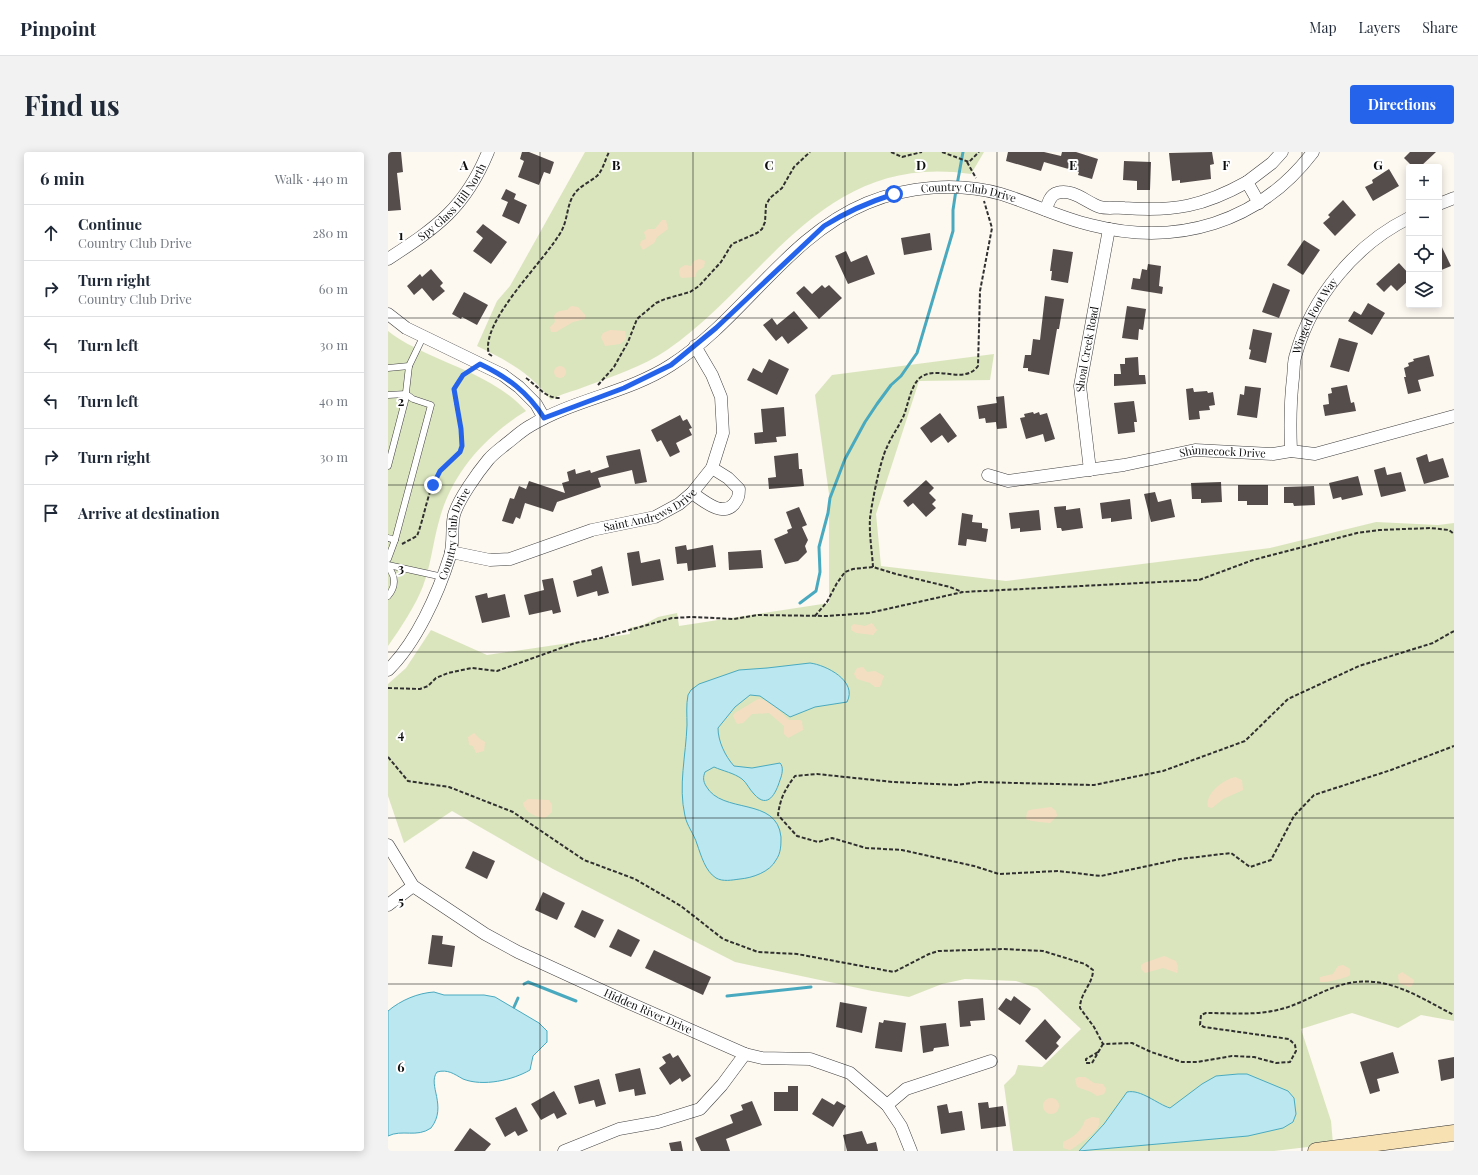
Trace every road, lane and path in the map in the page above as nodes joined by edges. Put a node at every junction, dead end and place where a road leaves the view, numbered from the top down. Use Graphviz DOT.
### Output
graph roads {
  1 [pos="488,152"];
  2 [pos="609,152"];
  3 [pos="810,152"];
  4 [pos="891,152"];
  5 [pos="922,152"];
  6 [pos="942,152"];
  7 [pos="979,152"];
  8 [pos="1282,152"];
  9 [pos="1313,152"];
  10 [pos="968,162"];
  11 [pos="1247,182"];
  12 [pos="980,190"];
  13 [pos="1454,198"];
  14 [pos="1259,203"];
  15 [pos="1442,203"];
  16 [pos="1046,210"];
  17 [pos="1406,220"];
  18 [pos="1109,229"];
  19 [pos="388,259"];
  20 [pos="388,314"];
  21 [pos="423,337"];
  22 [pos="695,346"];
  23 [pos="490,355"];
  24 [pos="497,360"];
  25 [pos="480,364"];
  26 [pos="409,366"];
  27 [pos="388,368"];
  28 [pos="524,376"];
  29 [pos="593,387"];
  30 [pos="406,394"];
  31 [pos="388,395"];
  32 [pos="566,396"];
  33 [pos="1454,416"];
  34 [pos="544,418"];
  35 [pos="1291,451"];
  36 [pos="388,466"];
  37 [pos="712,468"];
  38 [pos="1090,470"];
  39 [pos="988,475"];
  40 [pos="692,494"];
  41 [pos="1454,534"];
  42 [pos="392,540"];
  43 [pos="451,552"];
  44 [pos="388,559"];
  45 [pos="388,566"];
  46 [pos="873,567"];
  47 [pos="443,577"];
  48 [pos="963,592"];
  49 [pos="388,596"];
  50 [pos="815,616"];
  51 [pos="1454,631"];
  52 [pos="388,670"];
  53 [pos="388,688"];
  54 [pos="1454,746"];
  55 [pos="388,757"];
  56 [pos="388,844"];
  57 [pos="413,886"];
  58 [pos="388,905"];
  59 [pos="1454,1015"];
  60 [pos="1103,1044"];
  61 [pos="1098,1052"];
  62 [pos="744,1054"];
  63 [pos="991,1061"];
  64 [pos="886,1105"];
  65 [pos="1454,1133"];
  66 [pos="564,1151"];
  67 [pos="911,1151"];
  68 [pos="1316,1151"];
  1 -- 19 [label="street, Spy Glass Hill North"];
  2 -- 23 [label="path"];
  3 -- 29 [label="path"];
  4 -- 5 [label="path"];
  6 -- 10 [label="path"];
  7 -- 10 [label="path"];
  8 -- 11 [label="street"];
  9 -- 14 [label="street, Country Club Drive"];
  10 -- 12 [label="path"];
  11 -- 14 [label="street"];
  11 -- 16 [label="street"];
  12 -- 16 [label="street, Country Club Drive"];
  12 -- 22 [label="street, Country Club Drive"];
  12 -- 46 [label="path"];
  13 -- 15 [label="street"];
  14 -- 18 [label="street, Country Club Drive"];
  16 -- 18 [label="street, Country Club Drive"];
  17 -- 35 [label="street, Winged Foot Way"];
  18 -- 38 [label="street, Shoal Creek Road"];
  20 -- 21 [label="street"];
  21 -- 25 [label="street"];
  21 -- 26 [label="lane"];
  22 -- 34 [label="street, Country Club Drive"];
  22 -- 37 [label="street, Saint Andrews Drive"];
  23 -- 24 [label="path"];
  23 -- 25 [label="path"];
  25 -- 34 [label="street"];
  25 -- 42 [label="path"];
  26 -- 27 [label="lane"];
  26 -- 30 [label="lane"];
  28 -- 32 [label="path"];
  30 -- 31 [label="lane"];
  30 -- 36 [label="lane"];
  30 -- 42 [label="lane"];
  33 -- 35 [label="street, Shinnecock Drive"];
  34 -- 43 [label="street, Country Club Drive"];
  35 -- 38 [label="street, Shinnecock Drive"];
  37 -- 40 [label="street, Saint Andrews Drive"];
  37 -- 40 [label="street"];
  38 -- 39 [label="street, Shinnecock Drive"];
  40 -- 43 [label="street, Saint Andrews Drive"];
  41 -- 48 [label="path"];
  42 -- 44 [label="lane"];
  43 -- 47 [label="street, Country Club Drive"];
  45 -- 47 [label="lane"];
  45 -- 49 [label="lane"];
  46 -- 48 [label="path"];
  46 -- 50 [label="path"];
  47 -- 52 [label="street, Country Club Drive"];
  48 -- 50 [label="path"];
  50 -- 53 [label="path"];
  51 -- 54 [label="path"];
  55 -- 60 [label="path"];
  56 -- 57 [label="street, Hidden River Drive"];
  57 -- 58 [label="street"];
  57 -- 62 [label="street, Hidden River Drive"];
  59 -- 60 [label="path"];
  60 -- 61 [label="path"];
  61 -- 61 [label="path"];
  62 -- 64 [label="street, Hidden River Drive"];
  62 -- 66 [label="street"];
  63 -- 64 [label="street"];
  64 -- 67 [label="street, Hidden River Drive"];
  65 -- 68 [label="street"];
}
